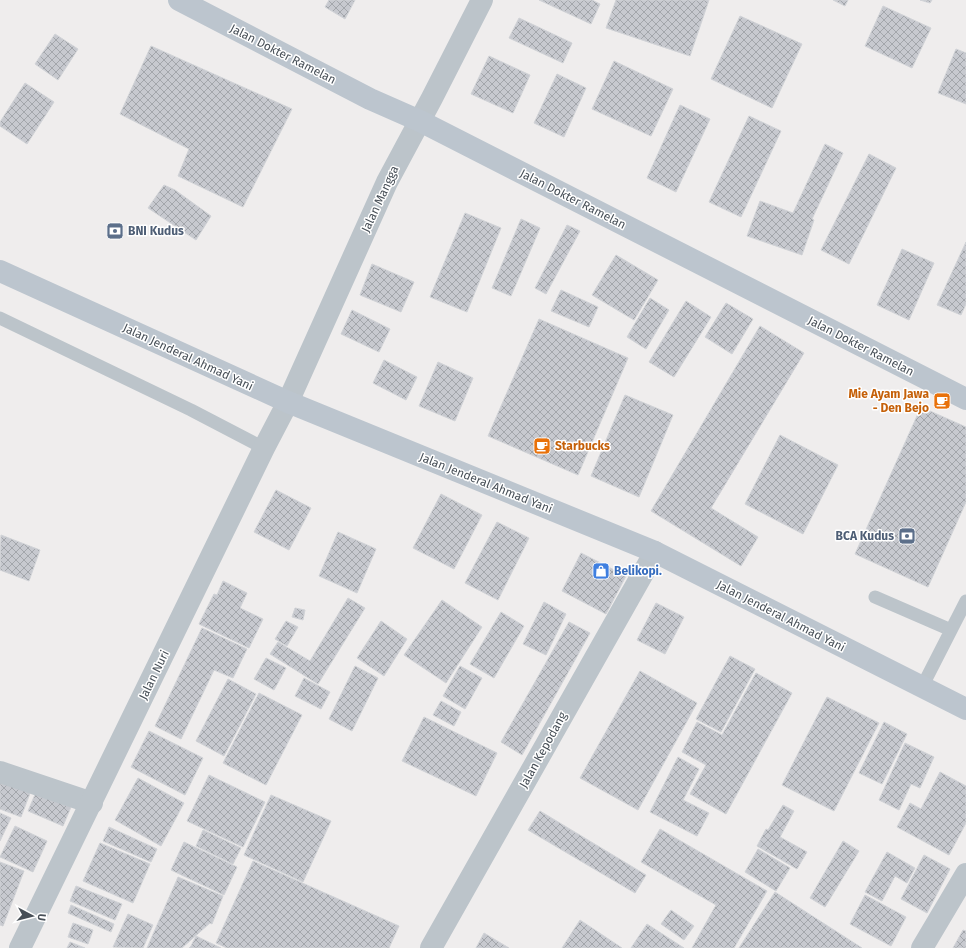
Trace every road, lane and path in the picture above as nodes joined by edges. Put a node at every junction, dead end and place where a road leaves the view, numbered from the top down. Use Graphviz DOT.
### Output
graph roads {
  1 [pos="179,0"];
  2 [pos="482,0"];
  3 [pos="420,121"];
  4 [pos="0,271"];
  5 [pos="0,318"];
  6 [pos="966,399"];
  7 [pos="288,402"];
  8 [pos="264,448"];
  9 [pos="655,552"];
  10 [pos="875,597"];
  11 [pos="966,601"];
  12 [pos="951,630"];
  13 [pos="922,687"];
  14 [pos="966,709"];
  15 [pos="0,772"];
  16 [pos="92,803"];
  17 [pos="966,874"];
  18 [pos="20,948"];
  19 [pos="431,948"];
  20 [pos="922,948"];
  1 -- 3 [label="main road, Jalan Dokter Ramelan"];
  2 -- 3 [label="street, Jalan Mangga"];
  3 -- 6 [label="main road, Jalan Dokter Ramelan"];
  3 -- 7 [label="street, Jalan Mangga"];
  4 -- 7 [label="main road, Jalan Jenderal Ahmad Yani"];
  5 -- 8 [label="lane"];
  7 -- 8 [label="street, Jalan Nuri"];
  7 -- 9 [label="main road, Jalan Jenderal Ahmad Yani"];
  8 -- 16 [label="street, Jalan Nuri"];
  9 -- 13 [label="main road, Jalan Jenderal Ahmad Yani"];
  9 -- 19 [label="street, Jalan Kepodang"];
  10 -- 12 [label="lane"];
  11 -- 12 [label="lane"];
  12 -- 13 [label="lane"];
  13 -- 14 [label="main road, Jalan Jenderal Ahmad Yani"];
  15 -- 16 [label="street"];
  16 -- 18 [label="street, Jalan Nuri"];
  17 -- 20 [label="street"];
}
